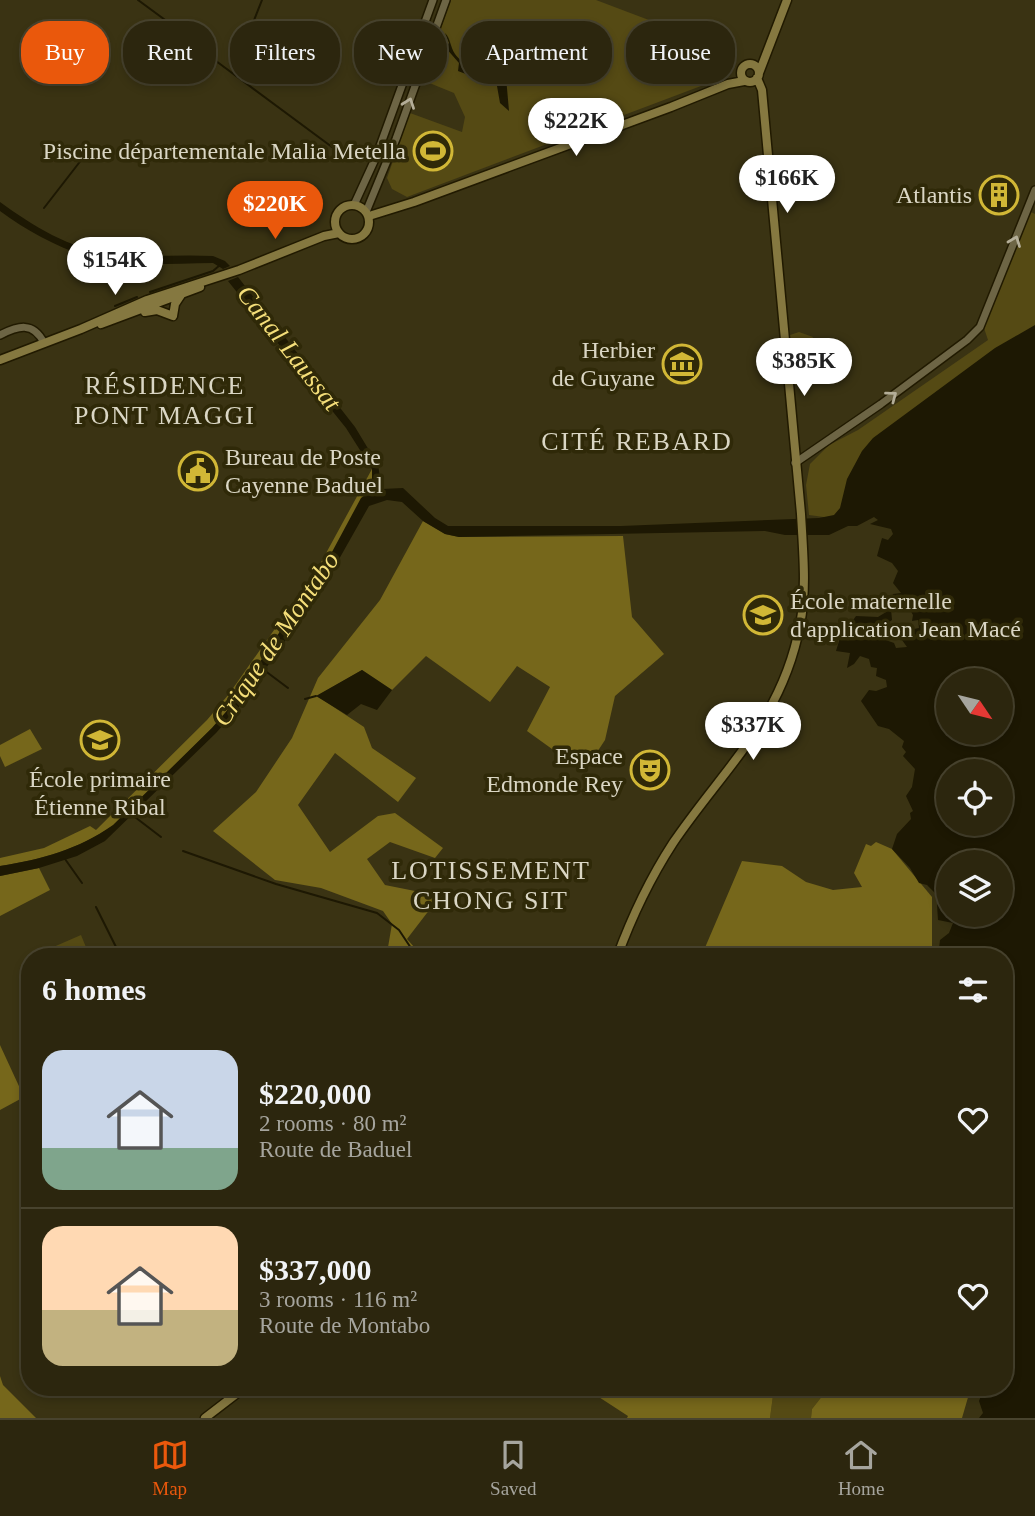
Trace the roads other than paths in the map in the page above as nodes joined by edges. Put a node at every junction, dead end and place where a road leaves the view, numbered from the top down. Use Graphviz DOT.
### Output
graph roads {
  1 [pos="433,0"];
  2 [pos="446,0"];
  3 [pos="787,0"];
  4 [pos="768,51"];
  5 [pos="754,64"];
  6 [pos="740,71"];
  7 [pos="735,76"];
  8 [pos="753,78"];
  9 [pos="735,82"];
  10 [pos="728,84"];
  11 [pos="1035,190"];
  12 [pos="354,205"];
  13 [pos="368,217"];
  14 [pos="335,222"];
  15 [pos="339,233"];
  16 [pos="324,236"];
  17 [pos="223,275"];
  18 [pos="181,295"];
  19 [pos="97,326"];
  20 [pos="81,329"];
  21 [pos="0,335"];
  22 [pos="44,343"];
  23 [pos="0,360"];
  24 [pos="795,463"];
  25 [pos="620,948"];
  26 [pos="234,1396"];
  27 [pos="205,1418"];
  1 -- 12 [label="street"];
  13 -- 2 [label="street, one-way"];
  3 -- 4 [label="main road"];
  4 -- 5 [label="main road"];
  4 -- 8 [label="main road"];
  5 -- 6 [label="main road"];
  5 -- 8 [label="main road"];
  6 -- 7 [label="main road"];
  6 -- 8 [label="main road"];
  8 -- 9 [label="main road"];
  8 -- 24 [label="main road"];
  10 -- 13 [label="main road"];
  24 -- 11 [label="street, one-way"];
  12 -- 13 [label="main road"];
  12 -- 14 [label="main road"];
  13 -- 15 [label="main road"];
  14 -- 15 [label="main road"];
  14 -- 16 [label="main road"];
  15 -- 16 [label="main road"];
  16 -- 17 [label="main road"];
  17 -- 18 [label="main road"];
  17 -- 20 [label="main road"];
  18 -- 19 [label="main road"];
  18 -- 19 [label="main road"];
  19 -- 20 [label="main road"];
  20 -- 22 [label="main road"];
  21 -- 22 [label="street"];
  22 -- 23 [label="main road"];
  24 -- 25 [label="main road"];
  26 -- 27 [label="main road"];
}
